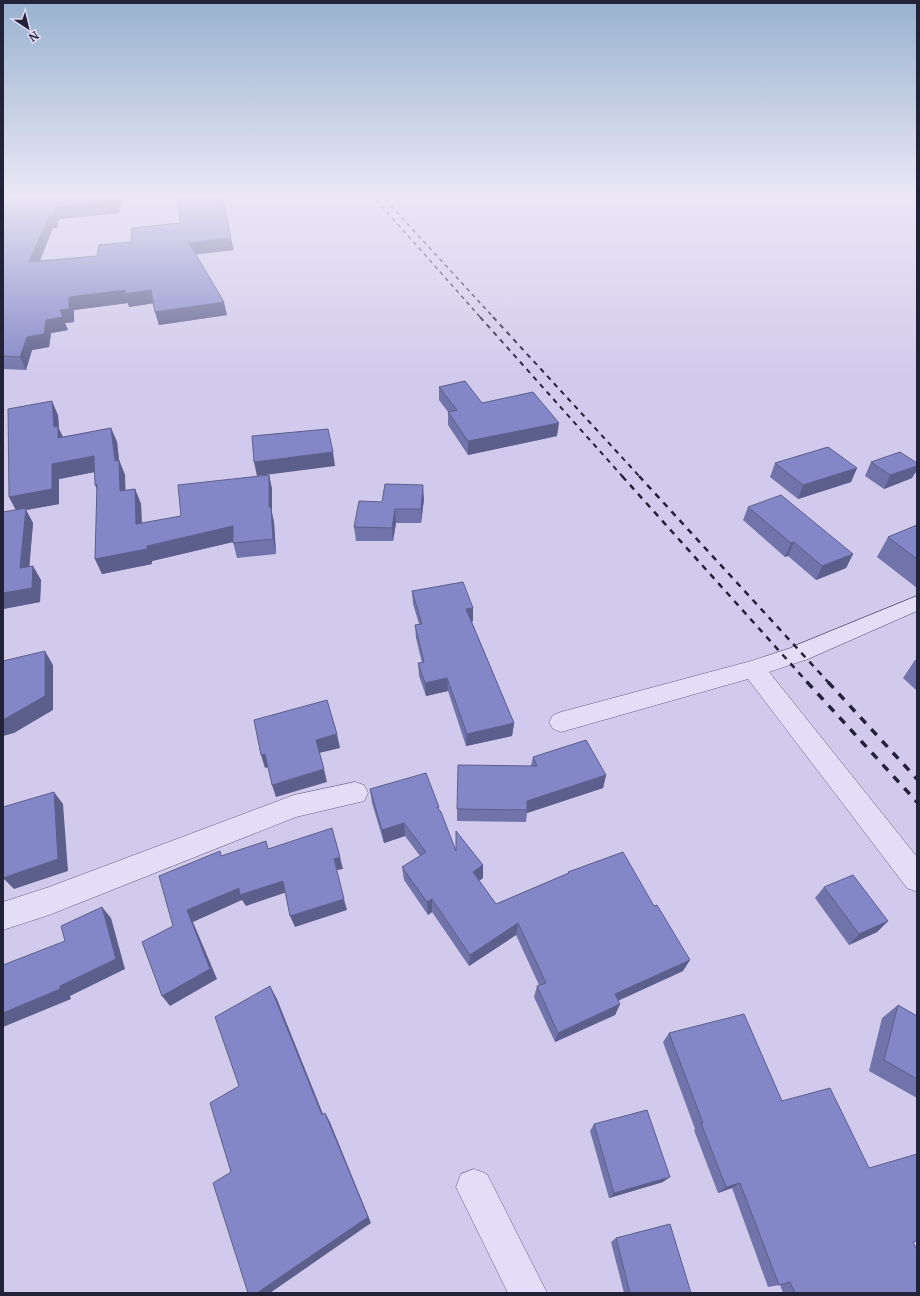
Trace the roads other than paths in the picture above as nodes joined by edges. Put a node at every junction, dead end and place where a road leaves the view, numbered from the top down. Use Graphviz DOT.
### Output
graph roads {
  1 [pos="917,603"];
  2 [pos="753,669"];
  3 [pos="561,722"];
  4 [pos="355,792"];
  5 [pos="917,879"];
  6 [pos="3,916"];
  7 [pos="474,1187"];
  8 [pos="528,1293"];
  1 -- 2 [label="street"];
  2 -- 3 [label="street"];
  2 -- 5 [label="street"];
  4 -- 6 [label="street"];
  7 -- 8 [label="street"];
}
